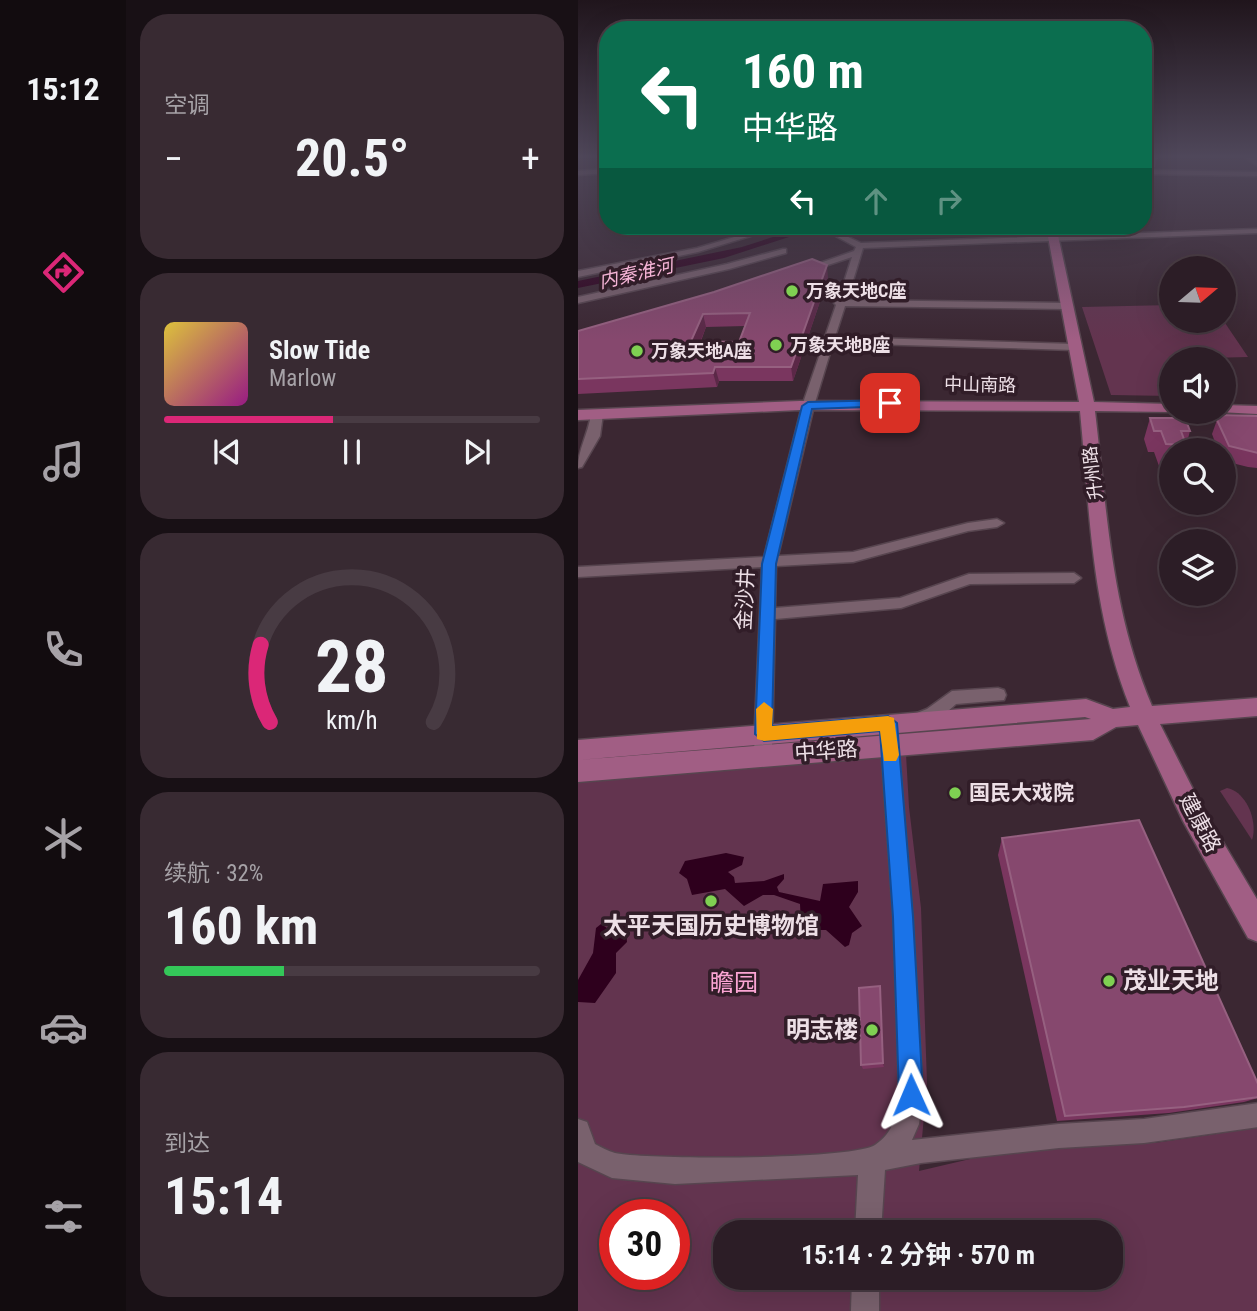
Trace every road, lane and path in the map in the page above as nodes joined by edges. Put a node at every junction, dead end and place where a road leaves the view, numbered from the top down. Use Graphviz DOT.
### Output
graph roads {
  1 [pos="1258,231"];
  2 [pos="1152,232"];
  3 [pos="749,235"];
  4 [pos="839,235"];
  5 [pos="1013,235"];
  6 [pos="1053,235"];
  7 [pos="858,250"];
  8 [pos="783,251"];
  9 [pos="578,274"];
  10 [pos="791,274"];
  11 [pos="578,300"];
  12 [pos="839,303"];
  13 [pos="1065,306"];
  14 [pos="827,340"];
  15 [pos="1074,347"];
  16 [pos="808,406"];
  17 [pos="1087,407"];
  18 [pos="1159,408"];
  19 [pos="1236,409"];
  20 [pos="1258,410"];
  21 [pos="597,414"];
  22 [pos="578,415"];
  23 [pos="578,464"];
  24 [pos="997,523"];
  25 [pos="769,564"];
  26 [pos="578,572"];
  27 [pos="1074,578"];
  28 [pos="766,614"];
  29 [pos="998,695"];
  30 [pos="1258,708"];
  31 [pos="1146,716"];
  32 [pos="1112,719"];
  33 [pos="916,721"];
  34 [pos="888,723"];
  35 [pos="763,745"];
  36 [pos="578,750"];
  37 [pos="578,771"];
  38 [pos="1258,928"];
  39 [pos="1258,1115"];
  40 [pos="578,1131"];
  41 [pos="877,1159"];
  42 [pos="869,1220"];
  43 [pos="866,1290"];
  44 [pos="865,1311"];
  1 -- 2 [label="street"];
  3 -- 9 [label="street"];
  4 -- 7 [label="street"];
  5 -- 7 [label="street"];
  6 -- 13 [label="main road, 升州路"];
  7 -- 10 [label="street"];
  7 -- 12 [label="street, 金沙井"];
  8 -- 11 [label="street"];
  12 -- 13 [label="street"];
  12 -- 14 [label="street, 金沙井"];
  13 -- 15 [label="main road, 升州路"];
  14 -- 15 [label="street"];
  14 -- 16 [label="street, 金沙井"];
  15 -- 17 [label="main road, 升州路"];
  16 -- 17 [label="main road, 中山南路"];
  16 -- 21 [label="main road, 中山南路"];
  16 -- 25 [label="street, 金沙井"];
  17 -- 18 [label="main road, 中山南路"];
  17 -- 31 [label="main road, 升州路"];
  19 -- 20 [label="main road"];
  21 -- 22 [label="main road, 中山南路"];
  21 -- 23 [label="street"];
  24 -- 25 [label="street"];
  25 -- 26 [label="street"];
  25 -- 28 [label="street, 金沙井"];
  27 -- 28 [label="street"];
  28 -- 35 [label="street, 金沙井"];
  29 -- 33 [label="street"];
  30 -- 31 [label="main road, 中华路"];
  31 -- 32 [label="main road, 中华路"];
  31 -- 38 [label="main road, 建康路"];
  32 -- 33 [label="main road, 中华路"];
  32 -- 35 [label="main road, 中华路"];
  33 -- 34 [label="main road, 中华路"];
  34 -- 35 [label="main road, 中华路"];
  34 -- 41 [label="street"];
  35 -- 36 [label="main road, 中华路"];
  35 -- 37 [label="main road, 中华路"];
  39 -- 41 [label="street"];
  40 -- 41 [label="street"];
  41 -- 42 [label="street"];
  43 -- 44 [label="street"];
}
